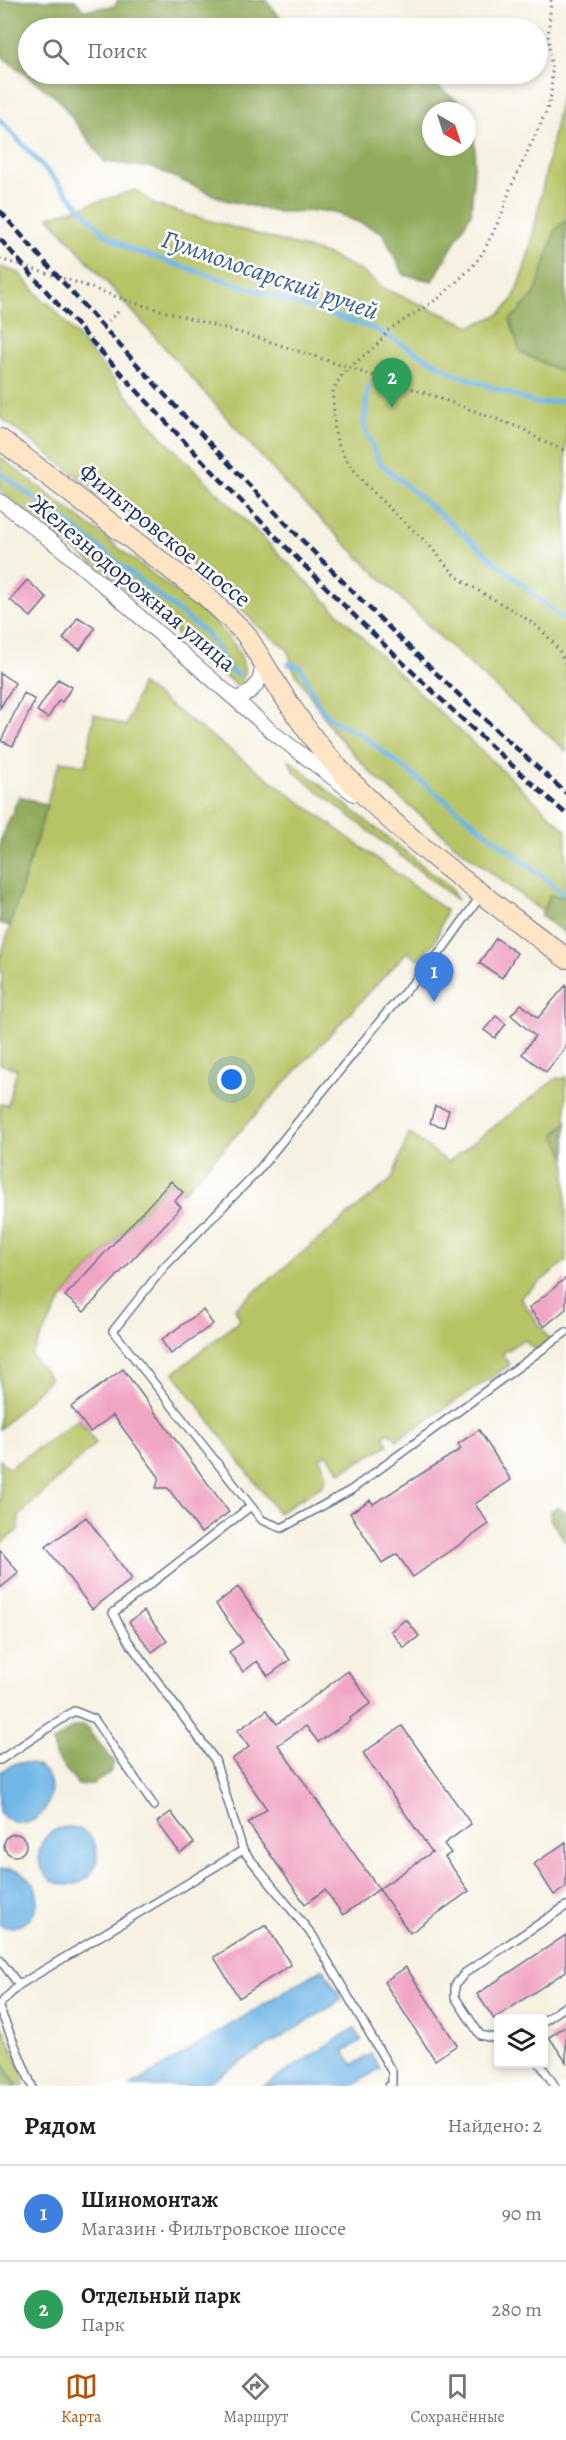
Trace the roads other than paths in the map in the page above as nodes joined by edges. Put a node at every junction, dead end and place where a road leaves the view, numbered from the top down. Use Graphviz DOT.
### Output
graph roads {
  1 [pos="0,439"];
  2 [pos="0,501"];
  3 [pos="262,660"];
  4 [pos="236,699"];
  5 [pos="389,819"];
  6 [pos="482,893"];
  7 [pos="566,958"];
  8 [pos="566,1332"];
  9 [pos="251,1506"];
  10 [pos="0,1760"];
  11 [pos="154,1806"];
  12 [pos="243,1850"];
  13 [pos="566,1906"];
  14 [pos="0,1960"];
  15 [pos="19,1985"];
  16 [pos="0,2004"];
  17 [pos="566,2006"];
  18 [pos="0,2010"];
  19 [pos="548,2018"];
  20 [pos="494,2038"];
  21 [pos="543,2068"];
  22 [pos="32,2086"];
  23 [pos="389,2086"];
  24 [pos="555,2086"];
  1 -- 3 [label="main road, Фильтровское шоссе"];
  2 -- 4 [label="street, Железнодорожная улица"];
  3 -- 4 [label="street"];
  3 -- 5 [label="main road, Фильтровское шоссе"];
  4 -- 5 [label="street, Железнодорожная улица"];
  5 -- 6 [label="main road, Фильтровское шоссе"];
  6 -- 7 [label="main road, Фильтровское шоссе"];
  6 -- 9 [label="lane"];
  8 -- 9 [label="lane"];
  9 -- 12 [label="lane"];
  10 -- 11 [label="lane"];
  12 -- 15 [label="lane"];
  12 -- 23 [label="lane"];
  13 -- 20 [label="lane"];
  14 -- 15 [label="lane"];
  15 -- 16 [label="lane"];
  17 -- 19 [label="lane"];
  18 -- 22 [label="lane"];
  21 -- 24 [label="lane"];
}
